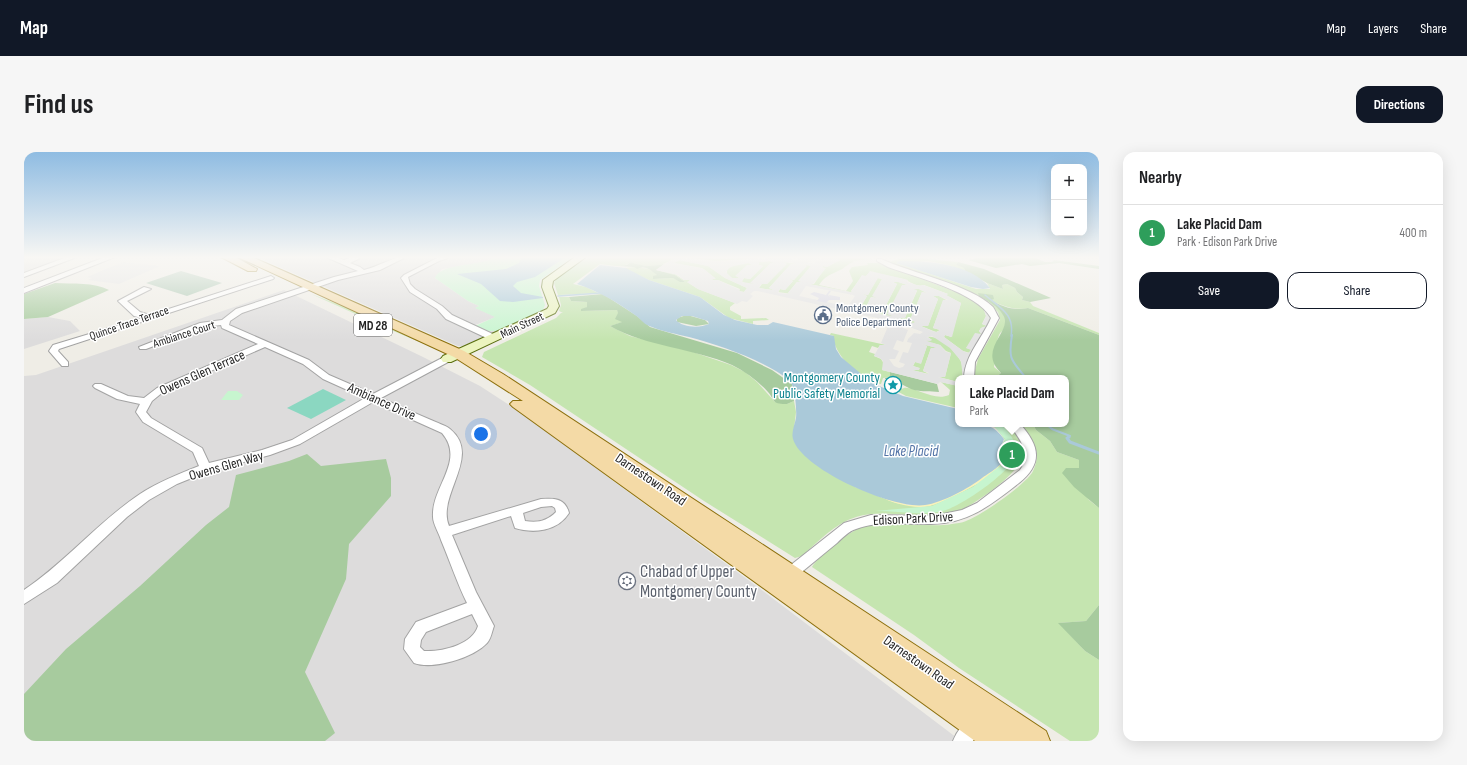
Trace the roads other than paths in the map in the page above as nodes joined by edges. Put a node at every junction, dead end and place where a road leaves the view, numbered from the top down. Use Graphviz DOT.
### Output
graph roads {
  1 [pos="42,284"];
  2 [pos="251,284"];
  3 [pos="291,284"];
  4 [pos="296,284"];
  5 [pos="318,284"];
  6 [pos="407,284"];
  7 [pos="547,284"];
  8 [pos="940,284"];
  9 [pos="24,286"];
  10 [pos="33,288"];
  11 [pos="147,289"];
  12 [pos="305,289"];
  13 [pos="24,291"];
  14 [pos="149,317"];
  15 [pos="225,322"];
  16 [pos="494,338"];
  17 [pos="264,344"];
  18 [pos="142,347"];
  19 [pos="453,357"];
  20 [pos="65,364"];
  21 [pos="969,375"];
  22 [pos="98,386"];
  23 [pos="374,398"];
  24 [pos="146,401"];
  25 [pos="1016,427"];
  26 [pos="206,468"];
  27 [pos="516,510"];
  28 [pos="444,532"];
  29 [pos="784,579"];
  30 [pos="24,598"];
  31 [pos="476,606"];
  32 [pos="975,725"];
  33 [pos="962,741"];
  34 [pos="999,741"];
  35 [pos="1036,741"];
  1 -- 10 [label="street"];
  2 -- 14 [label="street, Quince Trace Terrace"];
  3 -- 12 [label="main road, Darnestown Road / MD 28"];
  4 -- 12 [label="main road, Darnestown Road / MD 28"];
  5 -- 12 [label="street"];
  6 -- 16 [label="street"];
  7 -- 16 [label="street, Main Street"];
  8 -- 21 [label="street"];
  9 -- 10 [label="street"];
  10 -- 13 [label="street"];
  11 -- 14 [label="street"];
  12 -- 15 [label="street"];
  12 -- 19 [label="main road, Darnestown Road / MD 28"];
  14 -- 20 [label="street, Quince Trace Terrace"];
  15 -- 17 [label="street, Ambiance Drive"];
  15 -- 18 [label="street, Ambiance Court"];
  16 -- 19 [label="street, Main Street"];
  17 -- 23 [label="street, Ambiance Drive"];
  17 -- 24 [label="street, Owens Glen Terrace"];
  19 -- 23 [label="street, Owens Glen Way"];
  19 -- 29 [label="main road, Darnestown Road / MD 28"];
  22 -- 24 [label="street"];
  23 -- 26 [label="street, Owens Glen Way"];
  23 -- 28 [label="street, Ambiance Drive"];
  24 -- 26 [label="street, Owens Glen Terrace"];
  25 -- 29 [label="street, Edison Park Drive"];
  26 -- 30 [label="street, Owens Glen Way"];
  27 -- 28 [label="street"];
  28 -- 31 [label="street, Ambiance Drive"];
  29 -- 32 [label="main road, Darnestown Road / MD 28"];
  29 -- 35 [label="main road, Darnestown Road / MD 28"];
  31 -- 31 [label="street, Ambiance Drive"];
  32 -- 33 [label="street"];
  32 -- 34 [label="main road, Darnestown Road / MD 28"];
}
